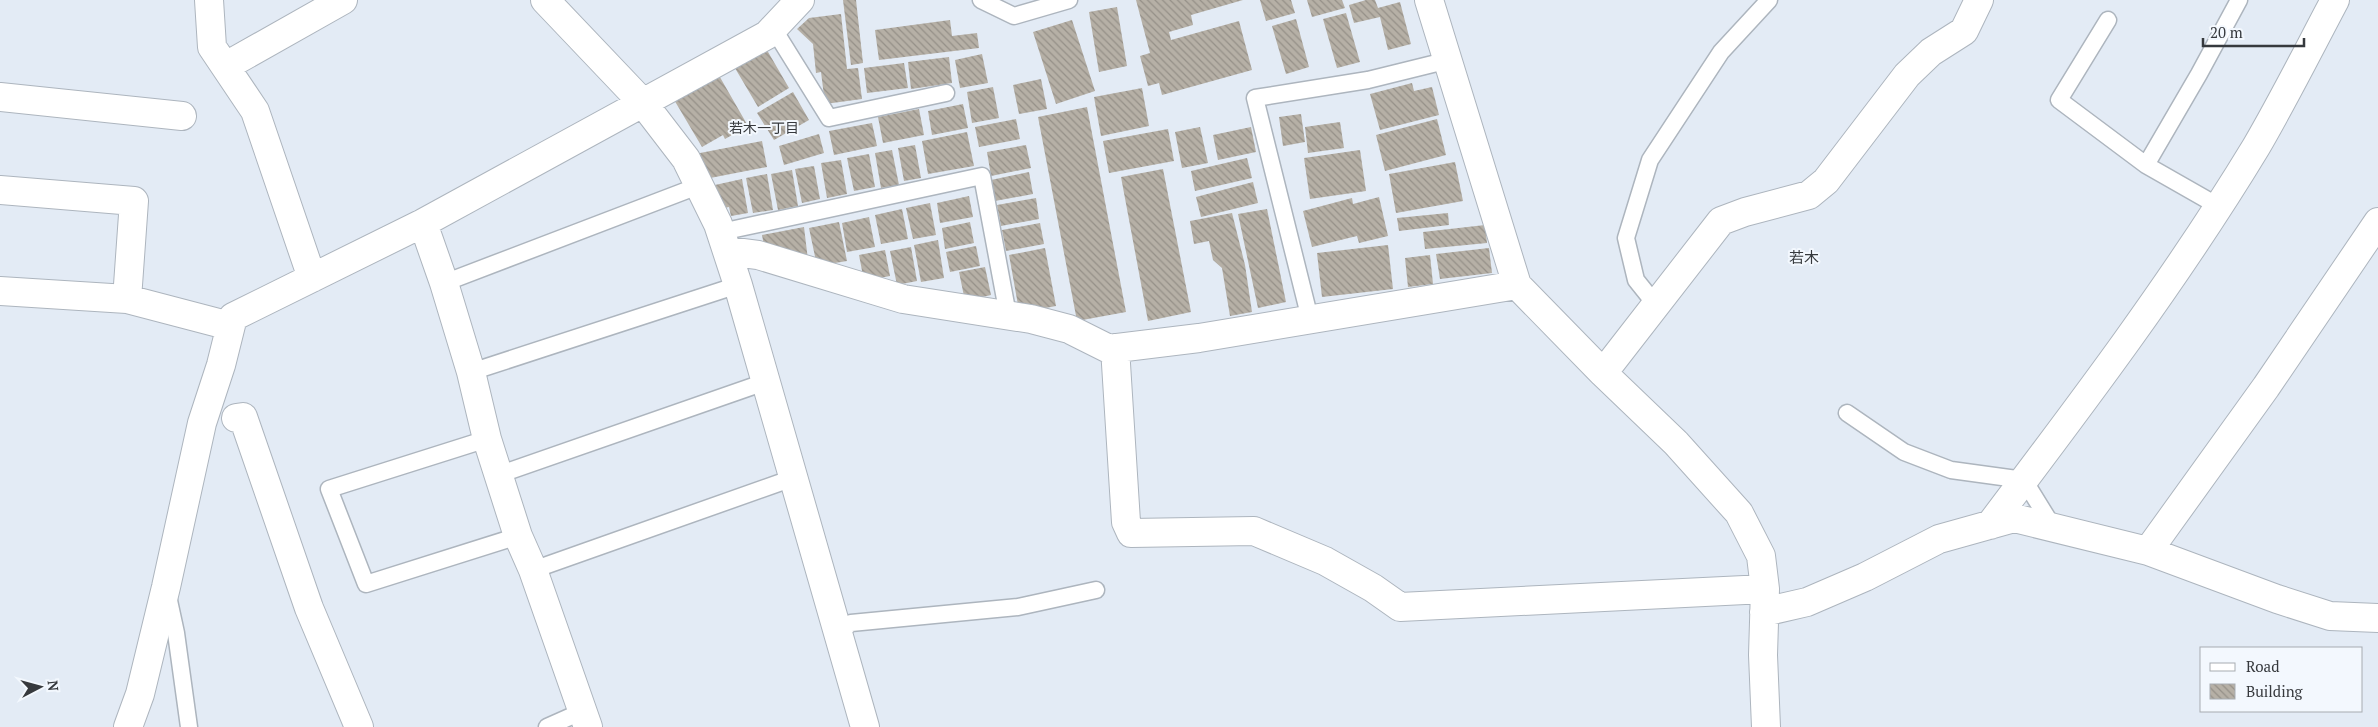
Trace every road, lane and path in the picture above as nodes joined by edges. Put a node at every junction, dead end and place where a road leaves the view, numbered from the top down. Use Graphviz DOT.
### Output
graph roads {
  1 [pos="209,0"];
  2 [pos="343,0"];
  3 [pos="545,0"];
  4 [pos="800,0"];
  5 [pos="981,0"];
  6 [pos="1070,0"];
  7 [pos="1429,0"];
  8 [pos="1769,0"];
  9 [pos="1979,0"];
  10 [pos="2239,0"];
  11 [pos="2335,0"];
  12 [pos="2108,20"];
  13 [pos="773,28"];
  14 [pos="1449,60"];
  15 [pos="226,66"];
  16 [pos="946,93"];
  17 [pos="0,97"];
  18 [pos="643,103"];
  19 [pos="182,116"];
  20 [pos="2146,165"];
  21 [pos="698,186"];
  22 [pos="0,190"];
  23 [pos="2218,206"];
  24 [pos="2378,222"];
  25 [pos="423,223"];
  26 [pos="724,241"];
  27 [pos="312,278"];
  28 [pos="444,283"];
  29 [pos="738,285"];
  30 [pos="1517,285"];
  31 [pos="0,291"];
  32 [pos="127,299"];
  33 [pos="1656,305"];
  34 [pos="1008,315"];
  35 [pos="1310,319"];
  36 [pos="230,326"];
  37 [pos="1115,348"];
  38 [pos="471,372"];
  39 [pos="1604,373"];
  40 [pos="765,382"];
  41 [pos="1847,413"];
  42 [pos="217,421"];
  43 [pos="487,439"];
  44 [pos="498,475"];
  45 [pos="793,478"];
  46 [pos="2024,480"];
  47 [pos="1990,525"];
  48 [pos="2053,527"];
  49 [pos="518,536"];
  50 [pos="2148,551"];
  51 [pos="533,570"];
  52 [pos="166,587"];
  53 [pos="1096,590"];
  54 [pos="1765,601"];
  55 [pos="2378,618"];
  56 [pos="839,632"];
  57 [pos="585,719"];
  58 [pos="128,727"];
  59 [pos="189,727"];
  60 [pos="359,727"];
  61 [pos="547,727"];
  62 [pos="866,727"];
  63 [pos="1766,727"];
  1 -- 15 [label="street"];
  2 -- 15 [label="street"];
  3 -- 18 [label="street"];
  4 -- 13 [label="street"];
  5 -- 6 [label="lane"];
  7 -- 14 [label="street"];
  8 -- 33 [label="lane"];
  9 -- 33 [label="street"];
  10 -- 20 [label="lane"];
  11 -- 23 [label="street"];
  12 -- 20 [label="lane"];
  13 -- 16 [label="lane"];
  13 -- 18 [label="street"];
  14 -- 30 [label="street"];
  14 -- 35 [label="lane"];
  15 -- 27 [label="street"];
  17 -- 19 [label="street"];
  18 -- 21 [label="street"];
  18 -- 25 [label="street"];
  20 -- 23 [label="lane"];
  21 -- 26 [label="street"];
  21 -- 28 [label="lane"];
  22 -- 32 [label="street"];
  23 -- 46 [label="street"];
  24 -- 50 [label="street"];
  25 -- 27 [label="street"];
  25 -- 28 [label="street"];
  26 -- 29 [label="street"];
  26 -- 34 [label="street"];
  26 -- 34 [label="lane"];
  27 -- 36 [label="street"];
  28 -- 38 [label="street"];
  29 -- 38 [label="lane"];
  29 -- 40 [label="street"];
  30 -- 35 [label="street"];
  30 -- 39 [label="street"];
  31 -- 32 [label="street"];
  32 -- 36 [label="street"];
  33 -- 39 [label="street"];
  34 -- 37 [label="street"];
  35 -- 37 [label="street"];
  36 -- 42 [label="street"];
  37 -- 54 [label="street"];
  38 -- 43 [label="street"];
  39 -- 54 [label="street"];
  40 -- 44 [label="lane"];
  40 -- 45 [label="street"];
  41 -- 46 [label="lane"];
  42 -- 52 [label="street"];
  42 -- 60 [label="street"];
  43 -- 44 [label="street"];
  43 -- 49 [label="lane"];
  44 -- 49 [label="street"];
  45 -- 51 [label="lane"];
  45 -- 56 [label="street"];
  46 -- 47 [label="street"];
  46 -- 48 [label="lane"];
  47 -- 48 [label="street"];
  47 -- 54 [label="street"];
  48 -- 50 [label="street"];
  49 -- 51 [label="street"];
  50 -- 55 [label="street"];
  51 -- 57 [label="street"];
  52 -- 58 [label="street"];
  52 -- 59 [label="lane"];
  53 -- 56 [label="lane"];
  54 -- 63 [label="street"];
  56 -- 62 [label="street"];
  57 -- 61 [label="lane"];
}
